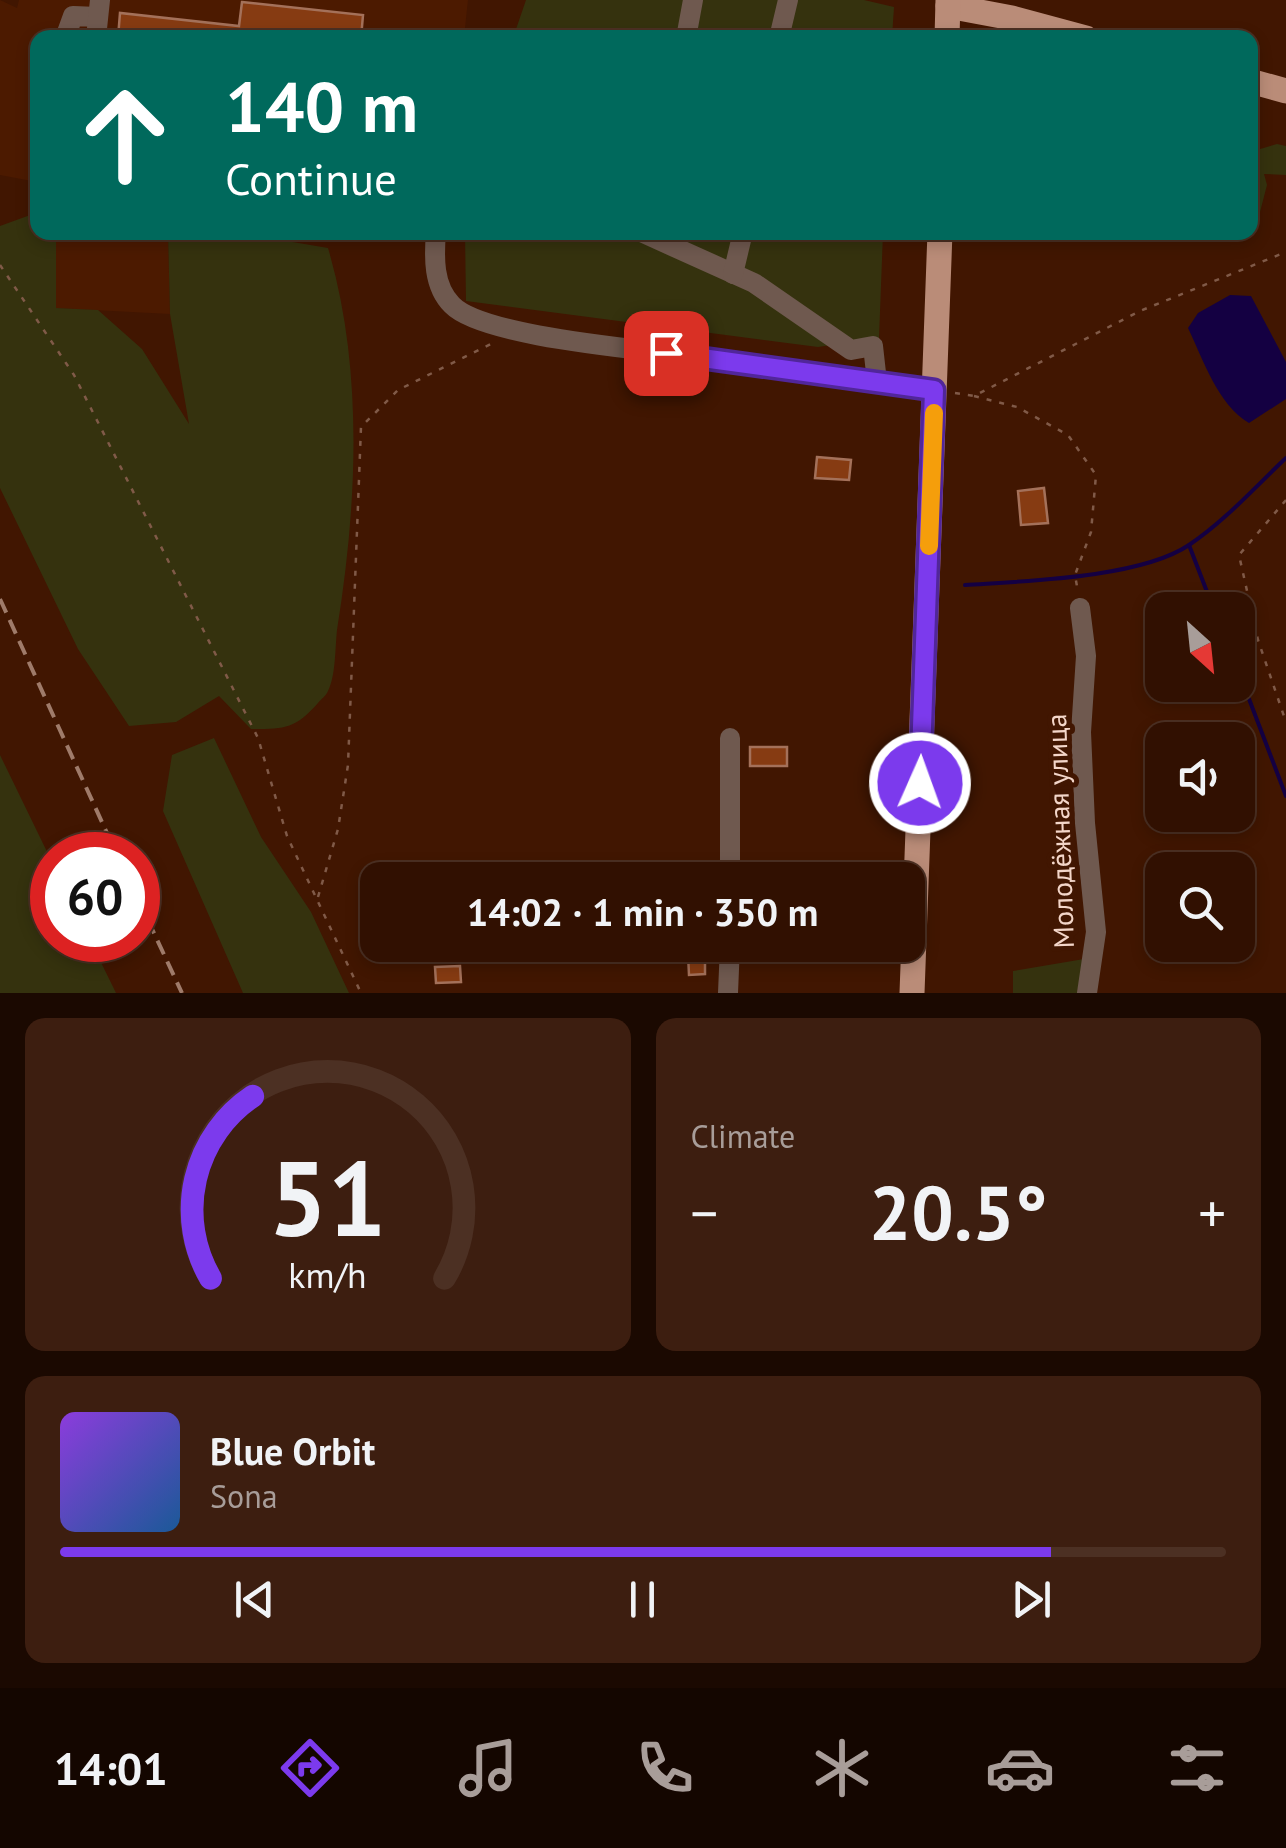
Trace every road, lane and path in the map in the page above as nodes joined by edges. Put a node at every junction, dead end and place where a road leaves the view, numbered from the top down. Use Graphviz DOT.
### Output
graph roads {
  1 [pos="692,0"];
  2 [pos="788,0"];
  3 [pos="948,3"];
  4 [pos="98,18"];
  5 [pos="68,30"];
  6 [pos="687,30"];
  7 [pos="781,30"];
  8 [pos="946,30"];
  9 [pos="1056,30"];
  10 [pos="1258,83"];
  11 [pos="1286,90"];
  12 [pos="436,240"];
  13 [pos="658,240"];
  14 [pos="741,240"];
  15 [pos="940,240"];
  16 [pos="1286,252"];
  17 [pos="0,265"];
  18 [pos="732,274"];
  19 [pos="520,331"];
  20 [pos="878,382"];
  21 [pos="934,390"];
  22 [pos="974,396"];
  23 [pos="1286,500"];
  24 [pos="1076,582"];
  25 [pos="1080,608"];
  26 [pos="1286,722"];
  27 [pos="730,738"];
  28 [pos="730,862"];
  29 [pos="914,862"];
  30 [pos="318,898"];
  31 [pos="729,962"];
  32 [pos="911,962"];
  33 [pos="361,993"];
  34 [pos="728,993"];
  35 [pos="912,993"];
  36 [pos="1087,993"];
  1 -- 6 [label="street"];
  2 -- 7 [label="street"];
  3 -- 8 [label="main road"];
  3 -- 9 [label="main road"];
  4 -- 5 [label="street"];
  10 -- 11 [label="main road"];
  12 -- 19 [label="street"];
  13 -- 18 [label="street"];
  14 -- 18 [label="street"];
  15 -- 21 [label="main road"];
  16 -- 22 [label="path"];
  17 -- 30 [label="path"];
  18 -- 20 [label="street"];
  19 -- 20 [label="street"];
  19 -- 30 [label="path"];
  20 -- 21 [label="street"];
  21 -- 22 [label="path"];
  21 -- 29 [label="main road"];
  22 -- 24 [label="path"];
  23 -- 26 [label="path"];
  25 -- 36 [label="street, Молодёжная улица"];
  27 -- 28 [label="street"];
  30 -- 33 [label="path"];
  31 -- 34 [label="street"];
  32 -- 35 [label="main road"];
}
